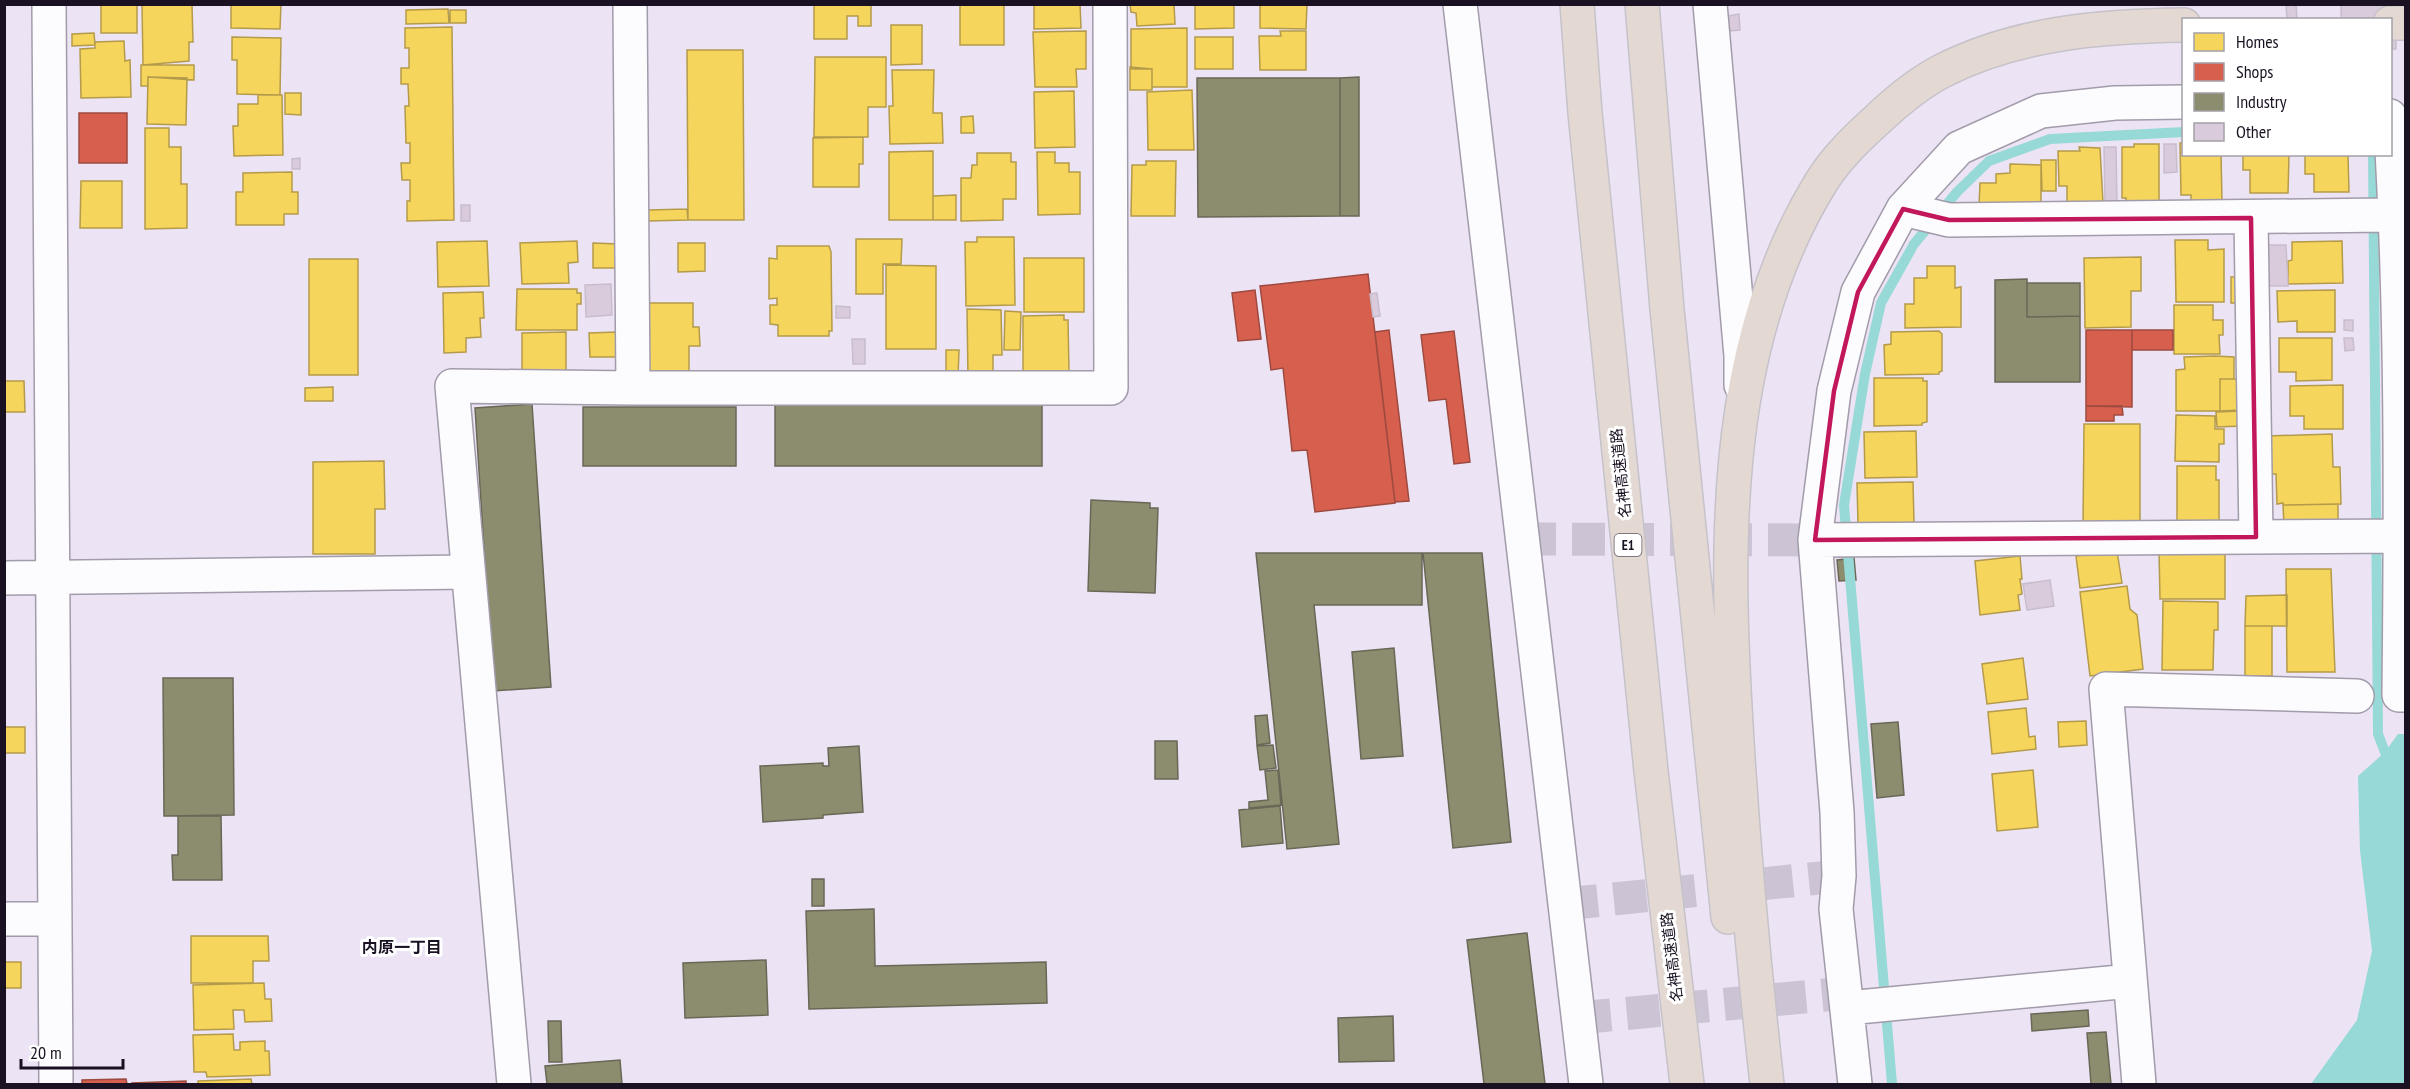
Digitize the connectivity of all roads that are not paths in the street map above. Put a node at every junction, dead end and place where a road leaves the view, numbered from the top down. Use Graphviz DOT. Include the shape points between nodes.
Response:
graph roads {
  1 [pos="49,4"];
  2 [pos="630,4"];
  3 [pos="1110,4"];
  4 [pos="1460,4"];
  5 [pos="1570,4"];
  6 [pos="1577,4"];
  7 [pos="1642,4"];
  8 [pos="1710,4"];
  9 [pos="2182,25"];
  10 [pos="2182,102"];
  11 [pos="1585,113"];
  12 [pos="2389,156"];
  13 [pos="1925,214"];
  14 [pos="2386,217"];
  15 [pos="2252,218"];
  16 [pos="633,388"];
  17 [pos="1740,422"];
  18 [pos="2389,536"];
  19 [pos="2256,537"];
  20 [pos="1837,540"];
  21 [pos="468,572"];
  22 [pos="4,578"];
  23 [pos="53,578"];
  24 [pos="2406,695"];
  25 [pos="2356,696"];
  26 [pos="4,919"];
  27 [pos="55,919"];
  28 [pos="2130,981"];
  29 [pos="1873,1005"];
  30 [pos="56,1084"];
  31 [pos="514,1084"];
  32 [pos="1586,1084"];
  33 [pos="1687,1084"];
  34 [pos="1747,1084"];
  35 [pos="1767,1084"];
  36 [pos="1855,1084"];
  37 [pos="2139,1084"];
  1 -- 23 [label="street"];
  2 -- 16 [label="street"];
  3 -- 16 [label="street" via="1111,388"];
  4 -- 32 [label="street"];
  5 -- 11 [label="highway"];
  6 -- 11 [label="highway, 名神高速道路 / E1"];
  7 -- 34 [label="highway" via="1666,309"];
  8 -- 17 [label="street" via="1741,356"];
  9 -- 17 [label="highway" via="2040,37 1989,51 1941,72 1895,103 1853,142 1821,182 1796,228 1754,350"];
  10 -- 13 [label="street" via="2041,111 1959,148"];
  11 -- 33 [label="highway, 名神高速道路 / E1" via="1651,771"];
  12 -- 14 [label="street"];
  13 -- 15 [label="street"];
  13 -- 20 [label="street" via="1858,292 1834,391"];
  14 -- 15 [label="street"];
  14 -- 18 [label="street"];
  15 -- 19 [label="street"];
  16 -- 21 [label="street" via="452,386"];
  17 -- 35 [label="highway" via="1730,567 1733,673 1754,968"];
  18 -- 19 [label="street"];
  18 -- 24 [label="street" via="2398,695"];
  19 -- 20 [label="street"];
  20 -- 29 [label="street" via="1836,909"];
  21 -- 23 [label="street"];
  21 -- 31 [label="street"];
  22 -- 23 [label="street"];
  23 -- 27 [label="street"];
  25 -- 28 [label="street" via="2106,689"];
  26 -- 27 [label="street"];
  27 -- 30 [label="street"];
  28 -- 29 [label="street"];
  28 -- 37 [label="street"];
  29 -- 36 [label="street"];
}
